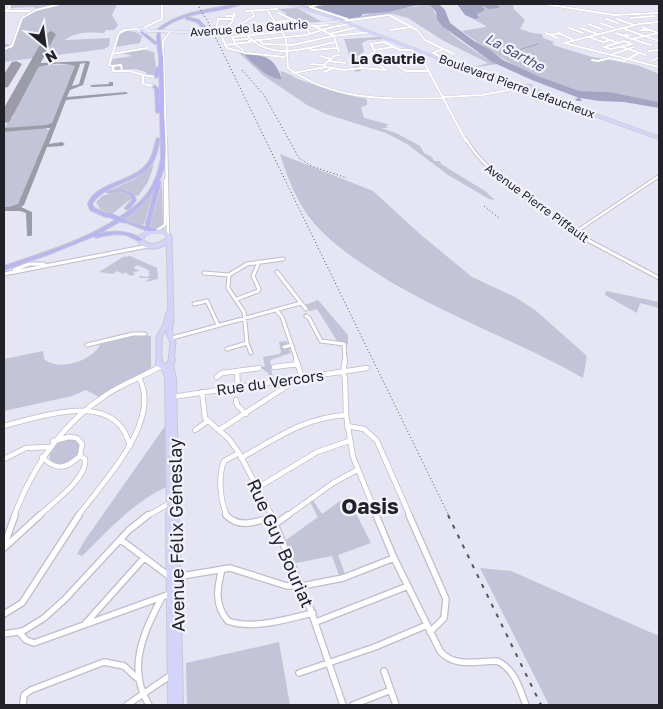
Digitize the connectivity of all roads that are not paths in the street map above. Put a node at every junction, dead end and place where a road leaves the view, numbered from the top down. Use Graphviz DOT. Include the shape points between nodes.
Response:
graph roads {
  1 [pos="10,4"];
  2 [pos="60,4"];
  3 [pos="162,4"];
  4 [pos="239,4"];
  5 [pos="246,4"];
  6 [pos="290,4"];
  7 [pos="319,4"];
  8 [pos="544,4"];
  9 [pos="651,4"];
  10 [pos="223,8"];
  11 [pos="214,9"];
  12 [pos="277,9"];
  13 [pos="267,10"];
  14 [pos="32,11"];
  15 [pos="246,11"];
  16 [pos="252,11"];
  17 [pos="5,12"];
  18 [pos="652,13"];
  19 [pos="659,13"];
  20 [pos="270,14"];
  21 [pos="226,16"];
  22 [pos="654,16"];
  23 [pos="234,17"];
  24 [pos="631,18"];
  25 [pos="356,19"];
  26 [pos="606,19"];
  27 [pos="617,19"];
  28 [pos="622,19"];
  29 [pos="218,20"];
  30 [pos="294,20"];
  31 [pos="343,21"];
  32 [pos="610,21"];
  33 [pos="659,21"];
  34 [pos="243,22"];
  35 [pos="275,22"];
  36 [pos="604,22"];
  37 [pos="324,23"];
  38 [pos="310,24"];
  39 [pos="351,24"];
  40 [pos="588,24"];
  41 [pos="600,24"];
  42 [pos="618,24"];
  43 [pos="304,25"];
  44 [pos="328,25"];
  45 [pos="592,25"];
  46 [pos="634,25"];
  47 [pos="217,26"];
  48 [pos="314,26"];
  49 [pos="279,27"];
  50 [pos="332,27"];
  51 [pos="358,27"];
  52 [pos="410,27"];
  53 [pos="586,27"];
  54 [pos="642,27"];
  55 [pos="569,28"];
  56 [pos="581,28"];
  57 [pos="622,28"];
  58 [pos="148,29"];
  59 [pos="602,29"];
  60 [pos="616,29"];
  61 [pos="648,29"];
  62 [pos="140,30"];
  63 [pos="160,30"];
  64 [pos="391,30"];
  65 [pos="574,30"];
  66 [pos="324,31"];
  67 [pos="220,32"];
  68 [pos="230,32"];
  69 [pos="282,32"];
  70 [pos="371,32"];
  71 [pos="562,32"];
  72 [pos="170,33"];
  73 [pos="191,33"];
  74 [pos="546,33"];
  75 [pos="558,33"];
  76 [pos="584,33"];
  77 [pos="616,33"];
  78 [pos="329,34"];
  79 [pos="598,34"];
  80 [pos="247,35"];
  81 [pos="309,35"];
  82 [pos="550,35"];
  83 [pos="594,35"];
  84 [pos="620,35"];
  85 [pos="333,36"];
  86 [pos="588,36"];
  87 [pos="624,36"];
  88 [pos="646,36"];
  89 [pos="232,37"];
  90 [pos="286,37"];
  91 [pos="601,37"];
  92 [pos="558,38"];
  93 [pos="574,39"];
  94 [pos="654,39"];
  95 [pos="234,40"];
  96 [pos="259,40"];
  97 [pos="316,40"];
  98 [pos="611,40"];
  99 [pos="635,40"];
  100 [pos="249,41"];
  101 [pos="659,41"];
  102 [pos="336,42"];
  103 [pos="642,42"];
  104 [pos="156,43"];
  105 [pos="618,43"];
  106 [pos="235,44"];
  107 [pos="326,44"];
  108 [pos="225,45"];
  109 [pos="286,45"];
  110 [pos="406,45"];
  111 [pos="394,47"];
  112 [pos="622,47"];
  113 [pos="634,47"];
  114 [pos="147,48"];
  115 [pos="248,48"];
  116 [pos="309,48"];
  117 [pos="338,48"];
  118 [pos="4,49"];
  119 [pos="443,49"];
  120 [pos="241,50"];
  121 [pos="627,50"];
  122 [pos="659,50"];
  123 [pos="237,51"];
  124 [pos="286,51"];
  125 [pos="375,51"];
  126 [pos="412,51"];
  127 [pos="649,51"];
  128 [pos="249,53"];
  129 [pos="638,53"];
  130 [pos="112,54"];
  131 [pos="454,54"];
  132 [pos="613,54"];
  133 [pos="646,54"];
  134 [pos="320,56"];
  135 [pos="286,57"];
  136 [pos="629,58"];
  137 [pos="659,58"];
  138 [pos="445,59"];
  139 [pos="329,60"];
  140 [pos="373,60"];
  141 [pos="592,60"];
  142 [pos="652,62"];
  143 [pos="345,63"];
  144 [pos="311,64"];
  145 [pos="113,66"];
  146 [pos="325,66"];
  147 [pos="380,66"];
  148 [pos="659,67"];
  149 [pos="158,68"];
  150 [pos="334,68"];
  151 [pos="361,68"];
  152 [pos="123,71"];
  153 [pos="429,71"];
  154 [pos="324,72"];
  155 [pos="293,73"];
  156 [pos="143,75"];
  157 [pos="156,77"];
  158 [pos="154,86"];
  159 [pos="520,87"];
  160 [pos="442,97"];
  161 [pos="158,112"];
  162 [pos="659,137"];
  163 [pos="158,139"];
  164 [pos="163,153"];
  165 [pos="167,172"];
  166 [pos="659,176"];
  167 [pos="127,208"];
  168 [pos="109,216"];
  169 [pos="123,221"];
  170 [pos="155,230"];
  171 [pos="574,233"];
  172 [pos="144,234"];
  173 [pos="168,236"];
  174 [pos="140,241"];
  175 [pos="148,246"];
  176 [pos="155,246"];
  177 [pos="130,250"];
  178 [pos="37,256"];
  179 [pos="283,259"];
  180 [pos="259,262"];
  181 [pos="4,264"];
  182 [pos="51,264"];
  183 [pos="4,268"];
  184 [pos="277,272"];
  185 [pos="204,273"];
  186 [pos="4,274"];
  187 [pos="229,275"];
  188 [pos="659,278"];
  189 [pos="237,299"];
  190 [pos="301,303"];
  191 [pos="194,304"];
  192 [pos="306,309"];
  193 [pos="277,311"];
  194 [pos="306,316"];
  195 [pos="246,317"];
  196 [pos="218,326"];
  197 [pos="145,334"];
  198 [pos="161,334"];
  199 [pos="170,335"];
  200 [pos="322,342"];
  201 [pos="248,343"];
  202 [pos="87,345"];
  203 [pos="292,345"];
  204 [pos="284,347"];
  205 [pos="322,348"];
  206 [pos="227,349"];
  207 [pos="251,353"];
  208 [pos="298,364"];
  209 [pos="165,366"];
  210 [pos="274,367"];
  211 [pos="259,368"];
  212 [pos="367,368"];
  213 [pos="237,371"];
  214 [pos="343,373"];
  215 [pos="217,377"];
  216 [pos="139,378"];
  217 [pos="302,378"];
  218 [pos="290,379"];
  219 [pos="238,387"];
  220 [pos="202,392"];
  221 [pos="171,398"];
  222 [pos="236,400"];
  223 [pos="86,409"];
  224 [pos="246,414"];
  225 [pos="346,415"];
  226 [pos="208,421"];
  227 [pos="4,426"];
  228 [pos="347,426"];
  229 [pos="195,430"];
  230 [pos="219,430"];
  231 [pos="54,441"];
  232 [pos="349,441"];
  233 [pos="130,446"];
  234 [pos="48,447"];
  235 [pos="80,456"];
  236 [pos="240,456"];
  237 [pos="42,457"];
  238 [pos="4,459"];
  239 [pos="357,470"];
  240 [pos="257,488"];
  241 [pos="172,503"];
  242 [pos="272,517"];
  243 [pos="275,524"];
  244 [pos="121,540"];
  245 [pos="4,547"];
  246 [pos="144,558"];
  247 [pos="394,558"];
  248 [pos="222,569"];
  249 [pos="174,577"];
  250 [pos="303,586"];
  251 [pos="408,586"];
  252 [pos="174,593"];
  253 [pos="162,597"];
  254 [pos="313,613"];
  255 [pos="4,614"];
  256 [pos="316,622"];
  257 [pos="85,624"];
  258 [pos="427,625"];
  259 [pos="430,632"];
  260 [pos="20,633"];
  261 [pos="4,634"];
  262 [pos="440,651"];
  263 [pos="329,661"];
  264 [pos="384,671"];
  265 [pos="175,673"];
  266 [pos="299,673"];
  267 [pos="137,678"];
  268 [pos="391,690"];
  269 [pos="141,694"];
  270 [pos="23,705"];
  271 [pos="127,705"];
  272 [pos="149,705"];
  273 [pos="172,705"];
  274 [pos="179,705"];
  275 [pos="343,705"];
  276 [pos="353,705"];
  277 [pos="396,705"];
  278 [pos="526,705"];
  1 -- 17 [label="street"];
  2 -- 14 [label="street"];
  3 -- 58 [label="street" via="162,19"];
  4 -- 10 [label="highway"];
  4 -- 11 [label="highway"];
  5 -- 10 [label="highway"];
  6 -- 31 [label="main road, Boulevard Pierre Lefaucheux"];
  7 -- 25 [label="street" via="310,7 342,18"];
  8 -- 18 [label="street" via="614,15"];
  9 -- 19 [label="street"];
  10 -- 63 [label="highway" via="178,19"];
  11 -- 104 [label="highway" via="166,22 156,32"];
  12 -- 13 [label="street"];
  13 -- 16 [label="street"];
  13 -- 20 [label="street"];
  14 -- 17 [label="street"];
  14 -- 118 [label="street" via="20,20 12,46"];
  15 -- 16 [label="street"];
  16 -- 34 [label="street" via="255,16"];
  18 -- 19 [label="street"];
  18 -- 22 [label="street"];
  20 -- 30 [label="street" via="278,13"];
  20 -- 35 [label="street"];
  21 -- 23 [label="street"];
  22 -- 24 [label="street"];
  22 -- 33 [label="street"];
  23 -- 29 [label="street"];
  23 -- 34 [label="street"];
  23 -- 67 [label="street"];
  25 -- 31 [label="street"];
  25 -- 52 [label="street" via="388,14"];
  26 -- 32 [label="street"];
  27 -- 28 [label="street"];
  27 -- 32 [label="street"];
  27 -- 46 [label="street"];
  29 -- 47 [label="street"];
  30 -- 35 [label="street"];
  30 -- 43 [label="street"];
  31 -- 37 [label="street, Avenue de la Gautrie"];
  31 -- 39 [label="main road, Boulevard Pierre Lefaucheux"];
  31 -- 138 [label="main road, Boulevard Pierre Lefaucheux"];
  32 -- 42 [label="street"];
  33 -- 46 [label="street"];
  34 -- 68 [label="street"];
  35 -- 49 [label="street"];
  36 -- 41 [label="street"];
  37 -- 38 [label="street, Avenue de la Gautrie"];
  37 -- 44 [label="street"];
  38 -- 43 [label="street, Avenue de la Gautrie"];
  38 -- 48 [label="street"];
  39 -- 50 [label="street"];
  39 -- 51 [label="main road, Boulevard Pierre Lefaucheux"];
  40 -- 45 [label="street"];
  41 -- 45 [label="street"];
  41 -- 60 [label="street"];
  43 -- 49 [label="street, Avenue de la Gautrie"];
  43 -- 81 [label="street"];
  44 -- 48 [label="street"];
  44 -- 50 [label="street"];
  45 -- 59 [label="street"];
  46 -- 57 [label="street"];
  48 -- 66 [label="street"];
  49 -- 68 [label="street, Avenue de la Gautrie"];
  49 -- 69 [label="street"];
  50 -- 66 [label="street"];
  51 -- 70 [label="main road, Boulevard Pierre Lefaucheux"];
  51 -- 78 [label="street"];
  52 -- 64 [label="street"];
  52 -- 119 [label="street"];
  53 -- 56 [label="street"];
  54 -- 61 [label="street"];
  55 -- 65 [label="street"];
  56 -- 65 [label="street"];
  56 -- 79 [label="street"];
  57 -- 60 [label="street"];
  57 -- 88 [label="street"];
  58 -- 62 [label="street, Avenue de la Gautrie"];
  58 -- 63 [label="street, Avenue de la Gautrie, bridge"];
  60 -- 79 [label="street"];
  61 -- 88 [label="street" via="658,33"];
  62 -- 104 [label="highway"];
  62 -- 130 [label="street" via="119,33"];
  63 -- 72 [label="street, Avenue de la Gautrie"];
  63 -- 73 [label="highway" via="174,21 189,18 207,30"];
  63 -- 164 [label="highway"];
  65 -- 76 [label="street"];
  66 -- 78 [label="street"];
  66 -- 81 [label="street"];
  67 -- 68 [label="street, Avenue de la Gautrie"];
  67 -- 73 [label="street, Avenue de la Gautrie"];
  67 -- 108 [label="street"];
  68 -- 89 [label="street"];
  69 -- 80 [label="street"];
  69 -- 90 [label="street"];
  70 -- 85 [label="street"];
  70 -- 110 [label="main road, Boulevard Pierre Lefaucheux"];
  71 -- 75 [label="street"];
  72 -- 73 [label="street, Avenue de la Gautrie"];
  72 -- 165 [label="street" via="164,38"];
  74 -- 82 [label="street"];
  75 -- 82 [label="street"];
  75 -- 93 [label="street"];
  77 -- 84 [label="street"];
  78 -- 85 [label="street"];
  79 -- 83 [label="street"];
  80 -- 89 [label="street"];
  80 -- 100 [label="street"];
  81 -- 90 [label="street"];
  81 -- 97 [label="street"];
  82 -- 92 [label="street"];
  83 -- 86 [label="street"];
  83 -- 91 [label="street"];
  84 -- 87 [label="street"];
  84 -- 87 [label="street" via="629,35"];
  85 -- 97 [label="street"];
  85 -- 102 [label="street"];
  86 -- 93 [label="street"];
  86 -- 98 [label="street" via="603,42"];
  87 -- 88 [label="street" via="632,39"];
  88 -- 94 [label="street"];
  89 -- 95 [label="street"];
  90 -- 96 [label="street"];
  90 -- 109 [label="street"];
  91 -- 98 [label="street"];
  93 -- 132 [label="street" via="564,42"];
  94 -- 101 [label="street"];
  94 -- 103 [label="street"];
  95 -- 100 [label="street"];
  95 -- 106 [label="street"];
  96 -- 100 [label="street"];
  96 -- 109 [label="street" via="270,46"];
  97 -- 107 [label="street"];
  97 -- 109 [label="street"];
  98 -- 105 [label="street"];
  99 -- 103 [label="street"];
  100 -- 106 [label="street"];
  100 -- 124 [label="street" via="254,46"];
  102 -- 107 [label="street"];
  102 -- 117 [label="street"];
  104 -- 149 [label="highway"];
  105 -- 105 [label="street" via="611,45 604,47 611,49 632,44"];
  106 -- 108 [label="street"];
  106 -- 120 [label="street"];
  107 -- 116 [label="street"];
  108 -- 123 [label="street"];
  109 -- 124 [label="street"];
  110 -- 126 [label="street, Avenue Pierre Piffault"];
  110 -- 159 [label="main road, Boulevard Pierre Lefaucheux"];
  111 -- 111 [label="street" via="374,50 371,44 384,42"];
  111 -- 126 [label="street"];
  112 -- 121 [label="street"];
  113 -- 121 [label="street"];
  114 -- 130 [label="street"];
  115 -- 120 [label="street"];
  116 -- 117 [label="street"];
  116 -- 124 [label="street"];
  117 -- 139 [label="street" via="339,53"];
  119 -- 131 [label="street"];
  119 -- 138 [label="street" via="433,53"];
  120 -- 123 [label="street"];
  120 -- 128 [label="street"];
  121 -- 129 [label="street"];
  121 -- 132 [label="street"];
  122 -- 127 [label="street"];
  123 -- 128 [label="street"];
  124 -- 135 [label="street"];
  125 -- 140 [label="street" via="368,56"];
  126 -- 153 [label="street, Avenue Pierre Piffault"];
  128 -- 135 [label="street"];
  129 -- 133 [label="street"];
  129 -- 136 [label="street"];
  130 -- 145 [label="street" via="109,65"];
  132 -- 136 [label="street"];
  134 -- 139 [label="street"];
  135 -- 155 [label="street" via="288,68"];
  136 -- 141 [label="street" via="622,61 610,58"];
  136 -- 148 [label="street"];
  137 -- 142 [label="street"];
  138 -- 159 [label="main road, Boulevard Pierre Lefaucheux"];
  139 -- 143 [label="street"];
  139 -- 146 [label="street"];
  140 -- 151 [label="street" via="362,63"];
  140 -- 153 [label="street" via="388,60 410,72"];
  144 -- 146 [label="street"];
  145 -- 152 [label="street" via="112,70"];
  145 -- 152 [label="street" via="121,65"];
  146 -- 150 [label="street"];
  146 -- 155 [label="street"];
  147 -- 151 [label="street" via="386,70"];
  149 -- 157 [label="highway"];
  149 -- 161 [label="highway"];
  150 -- 151 [label="street"];
  150 -- 154 [label="street"];
  152 -- 156 [label="street"];
  153 -- 160 [label="street, Avenue Pierre Piffault"];
  155 -- 160 [label="street" via="357,97"];
  156 -- 157 [label="street"];
  156 -- 158 [label="street" via="144,85"];
  158 -- 161 [label="highway"];
  159 -- 160 [label="street" via="490,94"];
  159 -- 162 [label="main road, Boulevard Pierre Lefaucheux"];
  159 -- 162 [label="main road, Boulevard Pierre Lefaucheux"];
  160 -- 171 [label="street, Avenue Pierre Piffault" via="465,142 479,161"];
  161 -- 163 [label="highway"];
  163 -- 167 [label="highway" via="158,164 150,185"];
  163 -- 168 [label="highway" via="152,159 143,171 91,200 92,209"];
  164 -- 170 [label="highway" via="162,172 148,224 148,228"];
  164 -- 178 [label="highway" via="157,181 140,203 110,225"];
  165 -- 170 [label="street" via="165,225"];
  165 -- 173 [label="street"];
  166 -- 171 [label="street"];
  167 -- 168 [label="highway" via="134,200 132,194 120,190 104,193 96,198 94,204"];
  167 -- 181 [label="highway" via="75,239"];
  168 -- 169 [label="highway, bridge"];
  169 -- 170 [label="highway"];
  169 -- 172 [label="highway"];
  170 -- 172 [label="main road"];
  170 -- 173 [label="main road"];
  171 -- 188 [label="street, Avenue Pierre Piffault"];
  172 -- 174 [label="main road"];
  173 -- 176 [label="main road" via="163,244"];
  173 -- 199 [label="main road"];
  174 -- 175 [label="main road"];
  174 -- 177 [label="street"];
  174 -- 178 [label="highway" via="124,233 104,234"];
  175 -- 176 [label="main road"];
  175 -- 177 [label="street"];
  176 -- 198 [label="main road" via="165,251 168,260 168,315"];
  177 -- 182 [label="street"];
  178 -- 183 [label="highway"];
  179 -- 180 [label="street" via="268,264"];
  180 -- 187 [label="street" via="245,264"];
  180 -- 189 [label="street" via="253,276 258,291"];
  182 -- 186 [label="street"];
  184 -- 190 [label="street"];
  185 -- 187 [label="street"];
  187 -- 189 [label="street" via="228,288"];
  189 -- 195 [label="street"];
  190 -- 192 [label="street"];
  190 -- 193 [label="street"];
  191 -- 196 [label="street" via="207,301"];
  193 -- 195 [label="street"];
  193 -- 203 [label="street"];
  194 -- 200 [label="street"];
  195 -- 196 [label="street"];
  195 -- 201 [label="street"];
  196 -- 199 [label="street"];
  197 -- 202 [label="street"];
  198 -- 199 [label="main road"];
  198 -- 209 [label="main road" via="159,364"];
  199 -- 209 [label="main road" via="172,362"];
  200 -- 205 [label="street"];
  200 -- 214 [label="street" via="344,344"];
  201 -- 206 [label="street"];
  201 -- 207 [label="street"];
  203 -- 204 [label="street"];
  203 -- 208 [label="street"];
  208 -- 210 [label="street"];
  208 -- 217 [label="street"];
  209 -- 216 [label="street"];
  209 -- 221 [label="main road, Avenue Félix Géneslay"];
  211 -- 213 [label="street"];
  212 -- 214 [label="street, Rue du Vercors"];
  213 -- 215 [label="street"];
  213 -- 219 [label="street"];
  214 -- 217 [label="street, Rue du Vercors"];
  214 -- 225 [label="street"];
  216 -- 223 [label="street"];
  216 -- 233 [label="street" via="144,388 144,405 140,426"];
  217 -- 218 [label="street, Rue du Vercors"];
  218 -- 219 [label="street, Rue du Vercors"];
  218 -- 224 [label="street" via="290,384"];
  219 -- 220 [label="street, Rue du Vercors"];
  220 -- 221 [label="street, Rue du Vercors"];
  220 -- 226 [label="street" via="204,418"];
  221 -- 241 [label="main road, Avenue Félix Géneslay"];
  222 -- 224 [label="street"];
  223 -- 227 [label="street"];
  223 -- 231 [label="street"];
  223 -- 233 [label="street" via="117,423"];
  224 -- 230 [label="street"];
  225 -- 228 [label="street"];
  225 -- 236 [label="street" via="327,416 299,424"];
  226 -- 229 [label="street"];
  226 -- 230 [label="street, Rue Guy Bouriat"];
  228 -- 232 [label="street"];
  228 -- 259 [label="street" via="363,428 377,441 446,599 447,610 442,622"];
  230 -- 236 [label="street, Rue Guy Bouriat"];
  231 -- 234 [label="street"];
  231 -- 235 [label="street" via="77,438 82,444"];
  232 -- 239 [label="street"];
  232 -- 240 [label="street" via="317,452"];
  233 -- 255 [label="street" via="76,518 22,603"];
  234 -- 237 [label="street"];
  234 -- 238 [label="street" via="26,448"];
  235 -- 237 [label="street" via="70,464 58,467"];
  235 -- 245 [label="street" via="85,459 86,466 80,477"];
  236 -- 240 [label="street, Rue Guy Bouriat"];
  236 -- 242 [label="street" via="224,461 222,466 220,499 225,513 232,522 240,525"];
  237 -- 245 [label="street" via="22,494"];
  239 -- 243 [label="street"];
  239 -- 247 [label="street"];
  240 -- 242 [label="street, Rue Guy Bouriat"];
  241 -- 244 [label="street" via="143,517"];
  241 -- 249 [label="main road, Avenue Félix Géneslay"];
  242 -- 243 [label="street, Rue Guy Bouriat"];
  243 -- 250 [label="street, Rue Guy Bouriat"];
  244 -- 246 [label="street"];
  244 -- 260 [label="street" via="63,601"];
  246 -- 249 [label="street"];
  246 -- 257 [label="street"];
  247 -- 250 [label="street" via="343,578"];
  247 -- 251 [label="street"];
  248 -- 249 [label="street"];
  248 -- 250 [label="street" via="240,570 287,586"];
  248 -- 254 [label="street" via="218,588 219,608 228,620 238,624 268,622"];
  249 -- 252 [label="main road, Avenue Félix Géneslay"];
  250 -- 254 [label="street, Rue Guy Bouriat"];
  251 -- 256 [label="street"];
  251 -- 258 [label="street"];
  252 -- 253 [label="street"];
  252 -- 265 [label="main road, Avenue Félix Géneslay"];
  253 -- 257 [label="street"];
  253 -- 267 [label="street" via="142,639"];
  254 -- 256 [label="street, Rue Guy Bouriat"];
  256 -- 263 [label="street, Rue Guy Bouriat"];
  257 -- 260 [label="street" via="34,643"];
  258 -- 259 [label="street"];
  258 -- 263 [label="street"];
  259 -- 262 [label="street"];
  260 -- 261 [label="street"];
  262 -- 278 [label="street" via="453,661 503,663 511,671"];
  263 -- 266 [label="street"];
  263 -- 275 [label="street, Rue Guy Bouriat"];
  264 -- 268 [label="street"];
  265 -- 269 [label="street"];
  265 -- 273 [label="main road, Avenue Félix Géneslay"];
  265 -- 274 [label="main road, Avenue Félix Géneslay"];
  267 -- 269 [label="street"];
  267 -- 270 [label="street" via="124,666 104,662 31,690 24,695"];
  268 -- 276 [label="street"];
  268 -- 277 [label="street"];
  269 -- 271 [label="street"];
  269 -- 272 [label="street"];
}
